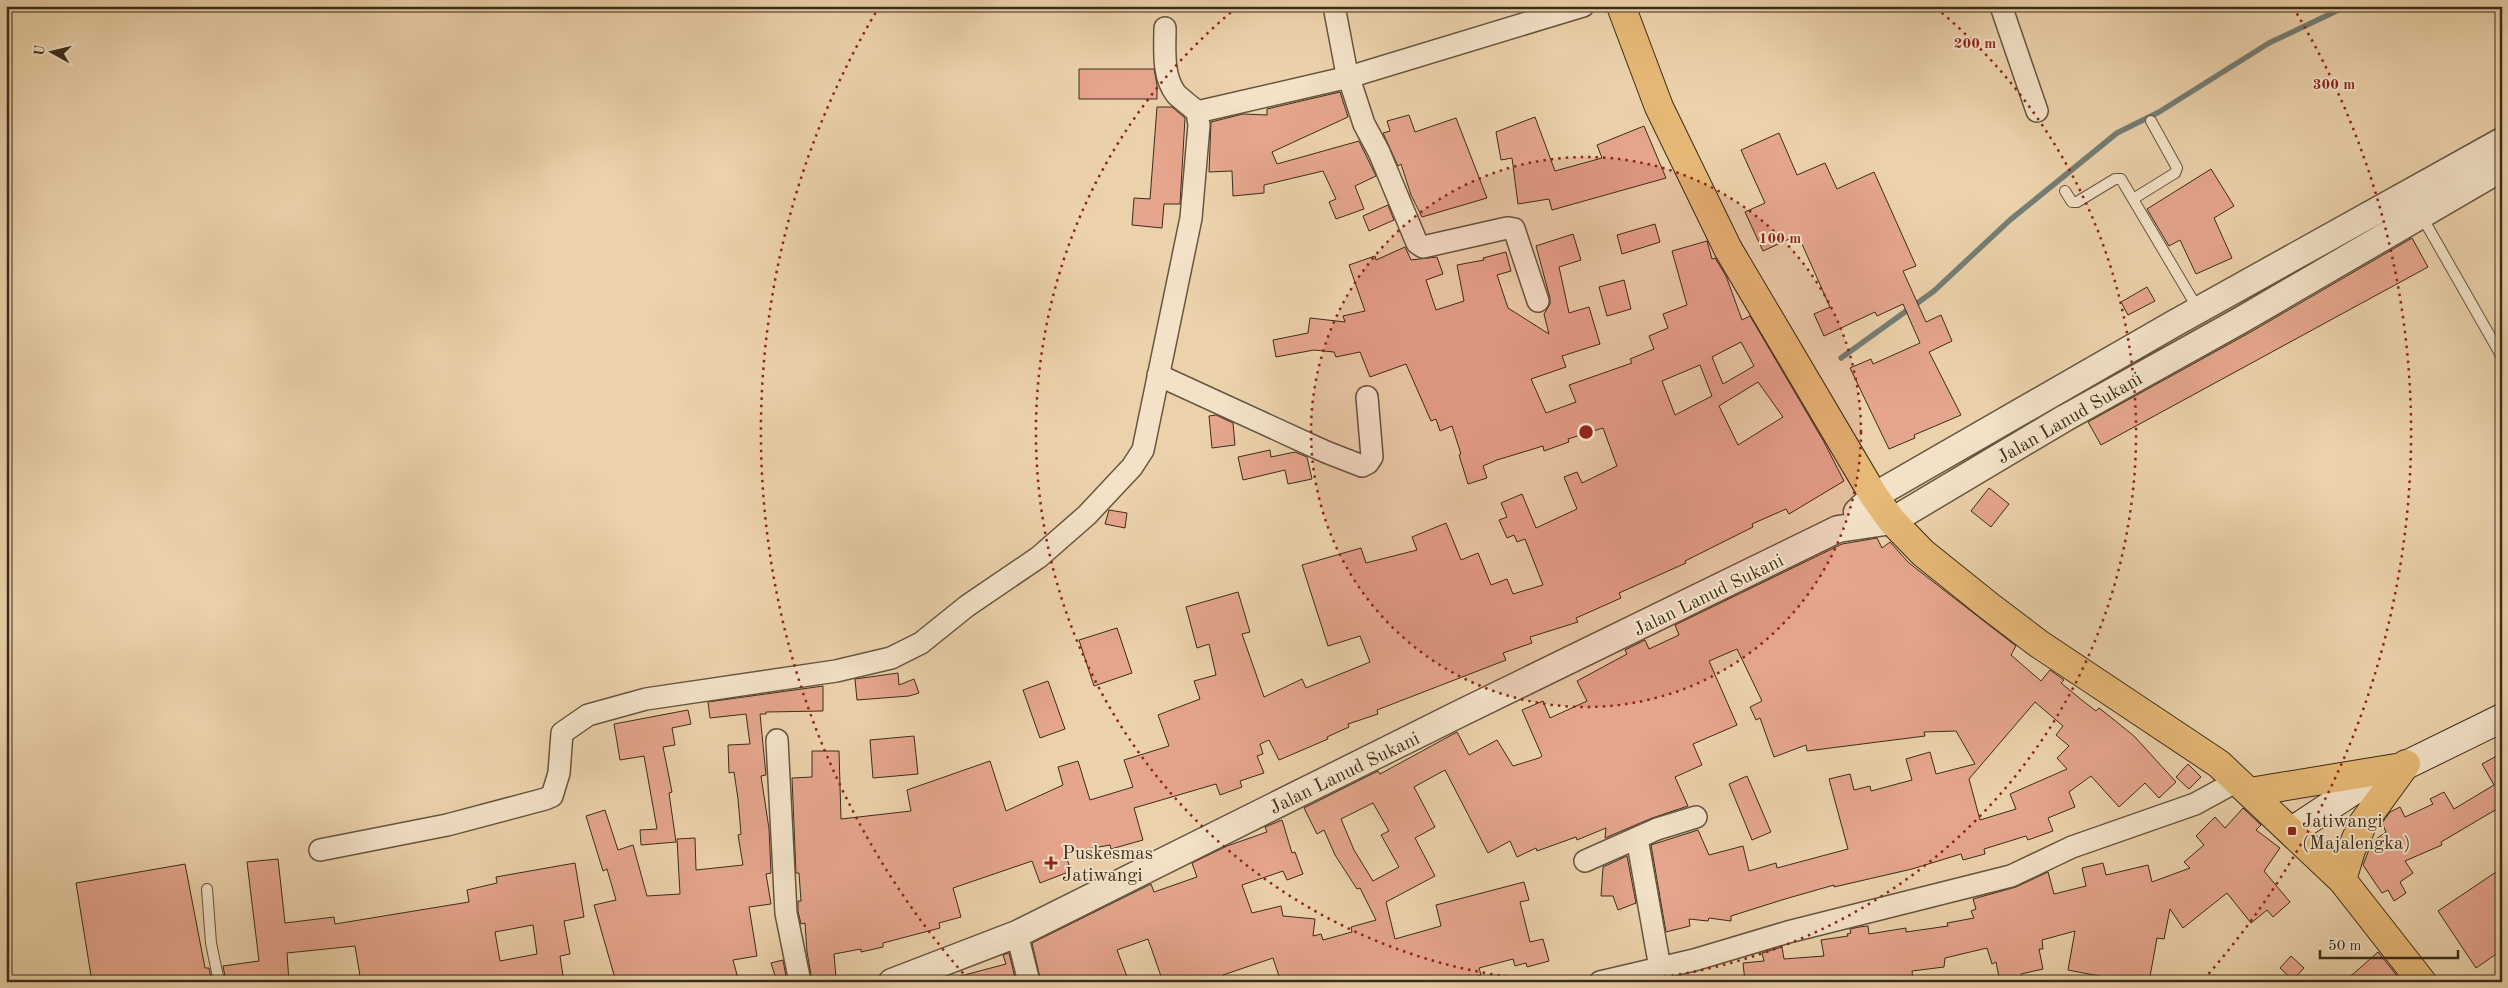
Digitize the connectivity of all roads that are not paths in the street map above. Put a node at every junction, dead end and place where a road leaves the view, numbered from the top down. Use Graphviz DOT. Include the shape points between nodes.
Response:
graph roads {
  1 [pos="1334,6"];
  2 [pos="1583,6"];
  3 [pos="1620,6"];
  4 [pos="2001,6"];
  5 [pos="1165,28"];
  6 [pos="1349,78"];
  7 [pos="2037,111"];
  8 [pos="1197,112"];
  9 [pos="2151,121"];
  10 [pos="2502,141"];
  11 [pos="2502,168"];
  12 [pos="2065,191"];
  13 [pos="2133,199"];
  14 [pos="2415,204"];
  15 [pos="1538,301"];
  16 [pos="2199,310"];
  17 [pos="2175,323"];
  18 [pos="2191,348"];
  19 [pos="2502,357"];
  20 [pos="1158,375"];
  21 [pos="1367,397"];
  22 [pos="1874,496"];
  23 [pos="1892,520"];
  24 [pos="1838,529"];
  25 [pos="2502,718"];
  26 [pos="777,740"];
  27 [pos="2401,766"];
  28 [pos="2243,787"];
  29 [pos="1696,818"];
  30 [pos="2292,831"];
  31 [pos="1638,838"];
  32 [pos="320,850"];
  33 [pos="1584,860"];
  34 [pos="2342,880"];
  35 [pos="207,889"];
  36 [pos="1017,934"];
  37 [pos="1660,968"];
  38 [pos="219,982"];
  39 [pos="800,982"];
  40 [pos="892,982"];
  41 [pos="1029,982"];
  42 [pos="1600,982"];
  43 [pos="2422,982"];
  1 -- 6 [label="street"];
  2 -- 6 [label="street"];
  3 -- 22 [label="highway" via="1659,107 1728,249"];
  4 -- 7 [label="street"];
  5 -- 8 [label="street" via="1170,84 1178,96"];
  6 -- 8 [label="street"];
  6 -- 15 [label="street" via="1364,124 1417,243 1423,247 1514,229"];
  8 -- 20 [label="street" via="1199,125 1191,218"];
  9 -- 13 [label="lane" via="2177,168 2175,173"];
  10 -- 14 [label="street"];
  11 -- 14 [label="street, Jalan Lanud Sukani"];
  12 -- 13 [label="lane" via="2072,202 2077,202 2115,179 2121,179"];
  13 -- 16 [label="lane"];
  14 -- 16 [label="street"];
  14 -- 18 [label="street, Jalan Lanud Sukani"];
  14 -- 19 [label="lane"];
  16 -- 17 [label="street"];
  17 -- 18 [label="street"];
  17 -- 22 [label="street"];
  18 -- 23 [label="street, Jalan Lanud Sukani"];
  20 -- 21 [label="street" via="1362,466 1372,457"];
  20 -- 32 [label="street" via="1143,450 1132,468 1070,531 1039,557 967,606 921,643 891,658 836,671 646,699 588,715 562,734 559,773 552,796 447,825"];
  22 -- 23 [label="highway"];
  22 -- 24 [label="street"];
  23 -- 24 [label="street, Jalan Lanud Sukani"];
  23 -- 28 [label="highway" via="1936,563 1989,606 2039,644 2196,748"];
  24 -- 36 [label="street, Jalan Lanud Sukani"];
  25 -- 27 [label="main road"];
  26 -- 39 [label="street" via="786,912"];
  27 -- 28 [label="highway"];
  27 -- 30 [label="main road" via="2351,792"];
  27 -- 34 [label="highway" via="2363,823"];
  28 -- 30 [label="highway"];
  28 -- 37 [label="street" via="2072,847 2010,876"];
  29 -- 31 [label="street"];
  30 -- 34 [label="highway"];
  31 -- 33 [label="street"];
  31 -- 37 [label="street"];
  34 -- 43 [label="highway"];
  35 -- 38 [label="lane" via="211,943"];
  36 -- 40 [label="street, Jalan Lanud Sukani"];
  36 -- 41 [label="street"];
  37 -- 42 [label="street"];
}
